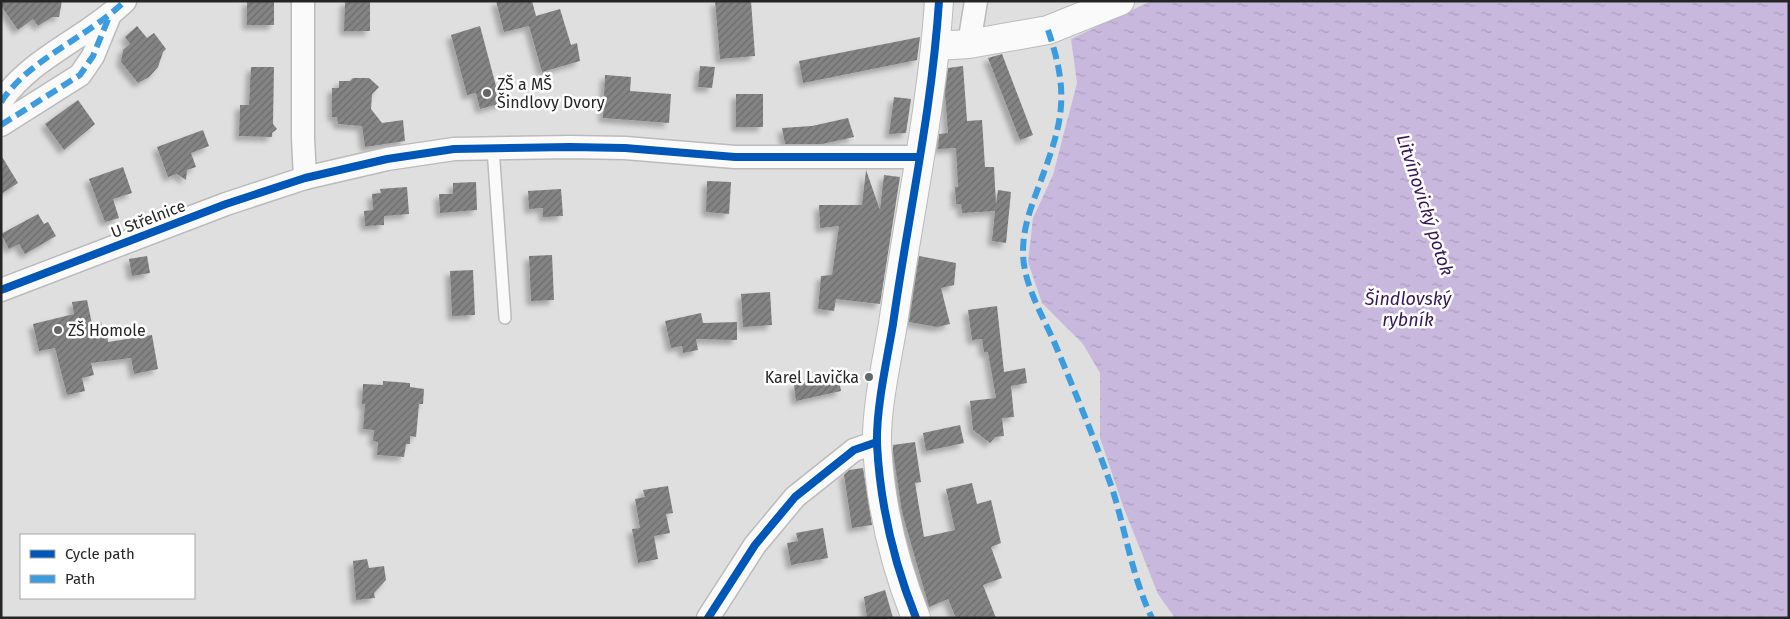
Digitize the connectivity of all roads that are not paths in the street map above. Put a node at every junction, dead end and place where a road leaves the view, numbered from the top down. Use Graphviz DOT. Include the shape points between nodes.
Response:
graph roads {
  1 [pos="303,1"];
  2 [pos="938,1"];
  3 [pos="976,1"];
  4 [pos="1120,1"];
  5 [pos="117,9"];
  6 [pos="970,44"];
  7 [pos="936,46"];
  8 [pos="1,102"];
  9 [pos="1,125"];
  10 [pos="493,148"];
  11 [pos="919,157"];
  12 [pos="306,178"];
  13 [pos="1,290"];
  14 [pos="505,318"];
  15 [pos="877,442"];
  16 [pos="708,618"];
  17 [pos="916,618"];
  1 -- 12 [label="street"];
  2 -- 7 [label="street"];
  3 -- 6 [label="street"];
  4 -- 6 [label="street" via="1048,30"];
  5 -- 8 [label="street" via="13,84"];
  5 -- 9 [label="street" via="80,75"];
  6 -- 7 [label="street"];
  7 -- 11 [label="street"];
  10 -- 11 [label="street, U Střelnice" via="625,148 735,157"];
  10 -- 12 [label="street, U Střelnice" via="454,149"];
  10 -- 14 [label="lane"];
  11 -- 15 [label="street"];
  12 -- 13 [label="street, U Střelnice" via="226,204"];
  15 -- 16 [label="street" via="854,450 795,497 755,545"];
  15 -- 17 [label="street" via="889,527 903,586"];
}
